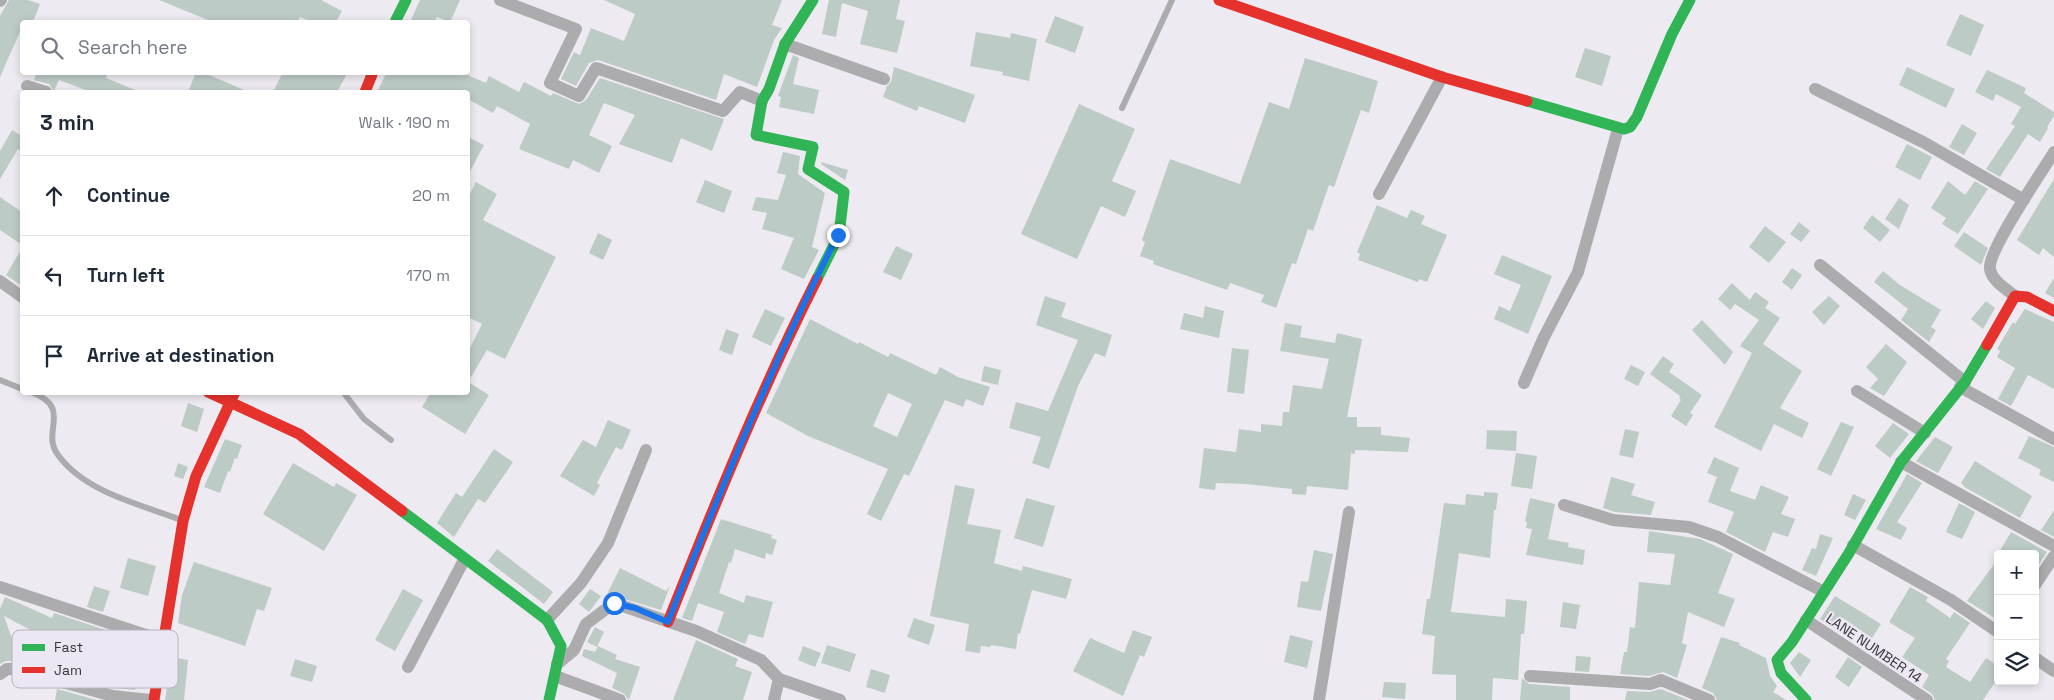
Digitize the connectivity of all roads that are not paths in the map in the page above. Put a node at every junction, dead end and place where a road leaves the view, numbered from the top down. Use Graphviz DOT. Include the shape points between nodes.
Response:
graph roads {
  1 [pos="406,0"];
  2 [pos="500,0"];
  3 [pos="813,0"];
  4 [pos="1172,0"];
  5 [pos="1219,0"];
  6 [pos="1690,0"];
  7 [pos="396,20"];
  8 [pos="786,44"];
  9 [pos="372,75"];
  10 [pos="1442,77"];
  11 [pos="884,78"];
  12 [pos="27,86"];
  13 [pos="1815,88"];
  14 [pos="40,90"];
  15 [pos="365,90"];
  16 [pos="762,101"];
  17 [pos="1122,108"];
  18 [pos="1618,129"];
  19 [pos="2054,152"];
  20 [pos="1379,194"];
  21 [pos="2024,200"];
  22 [pos="1820,265"];
  23 [pos="0,281"];
  24 [pos="20,296"];
  25 [pos="2015,296"];
  26 [pos="2054,311"];
  27 [pos="0,380"];
  28 [pos="1524,383"];
  29 [pos="1962,384"];
  30 [pos="20,388"];
  31 [pos="1857,391"];
  32 [pos="39,395"];
  33 [pos="345,395"];
  34 [pos="233,397"];
  35 [pos="1925,433"];
  36 [pos="2054,439"];
  37 [pos="391,440"];
  38 [pos="646,450"];
  39 [pos="1901,462"];
  40 [pos="1564,505"];
  41 [pos="1349,512"];
  42 [pos="183,521"];
  43 [pos="1853,545"];
  44 [pos="2054,546"];
  45 [pos="2054,556"];
  46 [pos="464,560"];
  47 [pos="2049,573"];
  48 [pos="2039,582"];
  49 [pos="0,587"];
  50 [pos="1824,592"];
  51 [pos="547,620"];
  52 [pos="1806,620"];
  53 [pos="668,622"];
  54 [pos="1994,629"];
  55 [pos="131,630"];
  56 [pos="166,630"];
  57 [pos="2039,661"];
  58 [pos="408,667"];
  59 [pos="12,669"];
  60 [pos="556,670"];
  61 [pos="2054,671"];
  62 [pos="0,674"];
  63 [pos="1530,676"];
  64 [pos="779,679"];
  65 [pos="84,688"];
  66 [pos="150,700"];
  67 [pos="549,700"];
  68 [pos="620,700"];
  69 [pos="774,700"];
  70 [pos="840,700"];
  71 [pos="1320,700"];
  72 [pos="1709,700"];
  73 [pos="1806,700"];
  74 [pos="1927,700"];
  1 -- 7 [label="street"];
  2 -- 16 [label="street" via="576,29 550,83 579,96 596,68 723,111 740,92"];
  3 -- 8 [label="street"];
  4 -- 17 [label="lane"];
  5 -- 10 [label="street"];
  6 -- 18 [label="street" via="1637,117 1630,127"];
  8 -- 11 [label="street"];
  8 -- 16 [label="street"];
  9 -- 15 [label="street"];
  10 -- 18 [label="street"];
  10 -- 20 [label="street"];
  12 -- 14 [label="street"];
  13 -- 21 [label="street" via="1923,142"];
  16 -- 53 [label="street" via="756,135 813,147 808,169 844,192 838,235 779,356 722,486"];
  18 -- 28 [label="street" via="1578,272"];
  19 -- 21 [label="street"];
  21 -- 25 [label="street" via="1989,262 1996,281"];
  22 -- 29 [label="street"];
  23 -- 24 [label="street"];
  25 -- 26 [label="street" via="2027,297"];
  25 -- 29 [label="street"];
  27 -- 30 [label="lane"];
  29 -- 35 [label="street"];
  29 -- 36 [label="street"];
  31 -- 35 [label="street"];
  32 -- 42 [label="lane" via="53,406 56,453 83,479 97,488"];
  33 -- 37 [label="lane" via="364,419"];
  34 -- 42 [label="street" via="196,476"];
  34 -- 46 [label="street" via="299,434"];
  35 -- 39 [label="street"];
  38 -- 51 [label="street" via="608,543 580,583"];
  39 -- 43 [label="street"];
  39 -- 44 [label="street"];
  40 -- 50 [label="street" via="1613,520 1689,527 1718,537"];
  41 -- 71 [label="street"];
  42 -- 56 [label="street"];
  43 -- 50 [label="street"];
  43 -- 54 [label="street" via="1951,600"];
  45 -- 47 [label="street"];
  46 -- 51 [label="street"];
  46 -- 58 [label="street"];
  47 -- 48 [label="street"];
  49 -- 55 [label="street"];
  50 -- 52 [label="street"];
  51 -- 60 [label="street" via="561,646"];
  52 -- 73 [label="street" via="1777,660 1781,673"];
  52 -- 74 [label="street, LANE NUMBER 14"];
  53 -- 60 [label="street" via="614,603 586,624 574,650"];
  53 -- 64 [label="street" via="761,660"];
  57 -- 61 [label="street"];
  59 -- 62 [label="street"];
  60 -- 67 [label="street"];
  60 -- 68 [label="street"];
  63 -- 72 [label="street" via="1650,684 1661,680"];
  64 -- 69 [label="street"];
  64 -- 70 [label="street"];
  65 -- 66 [label="street" via="113,696"];
}
